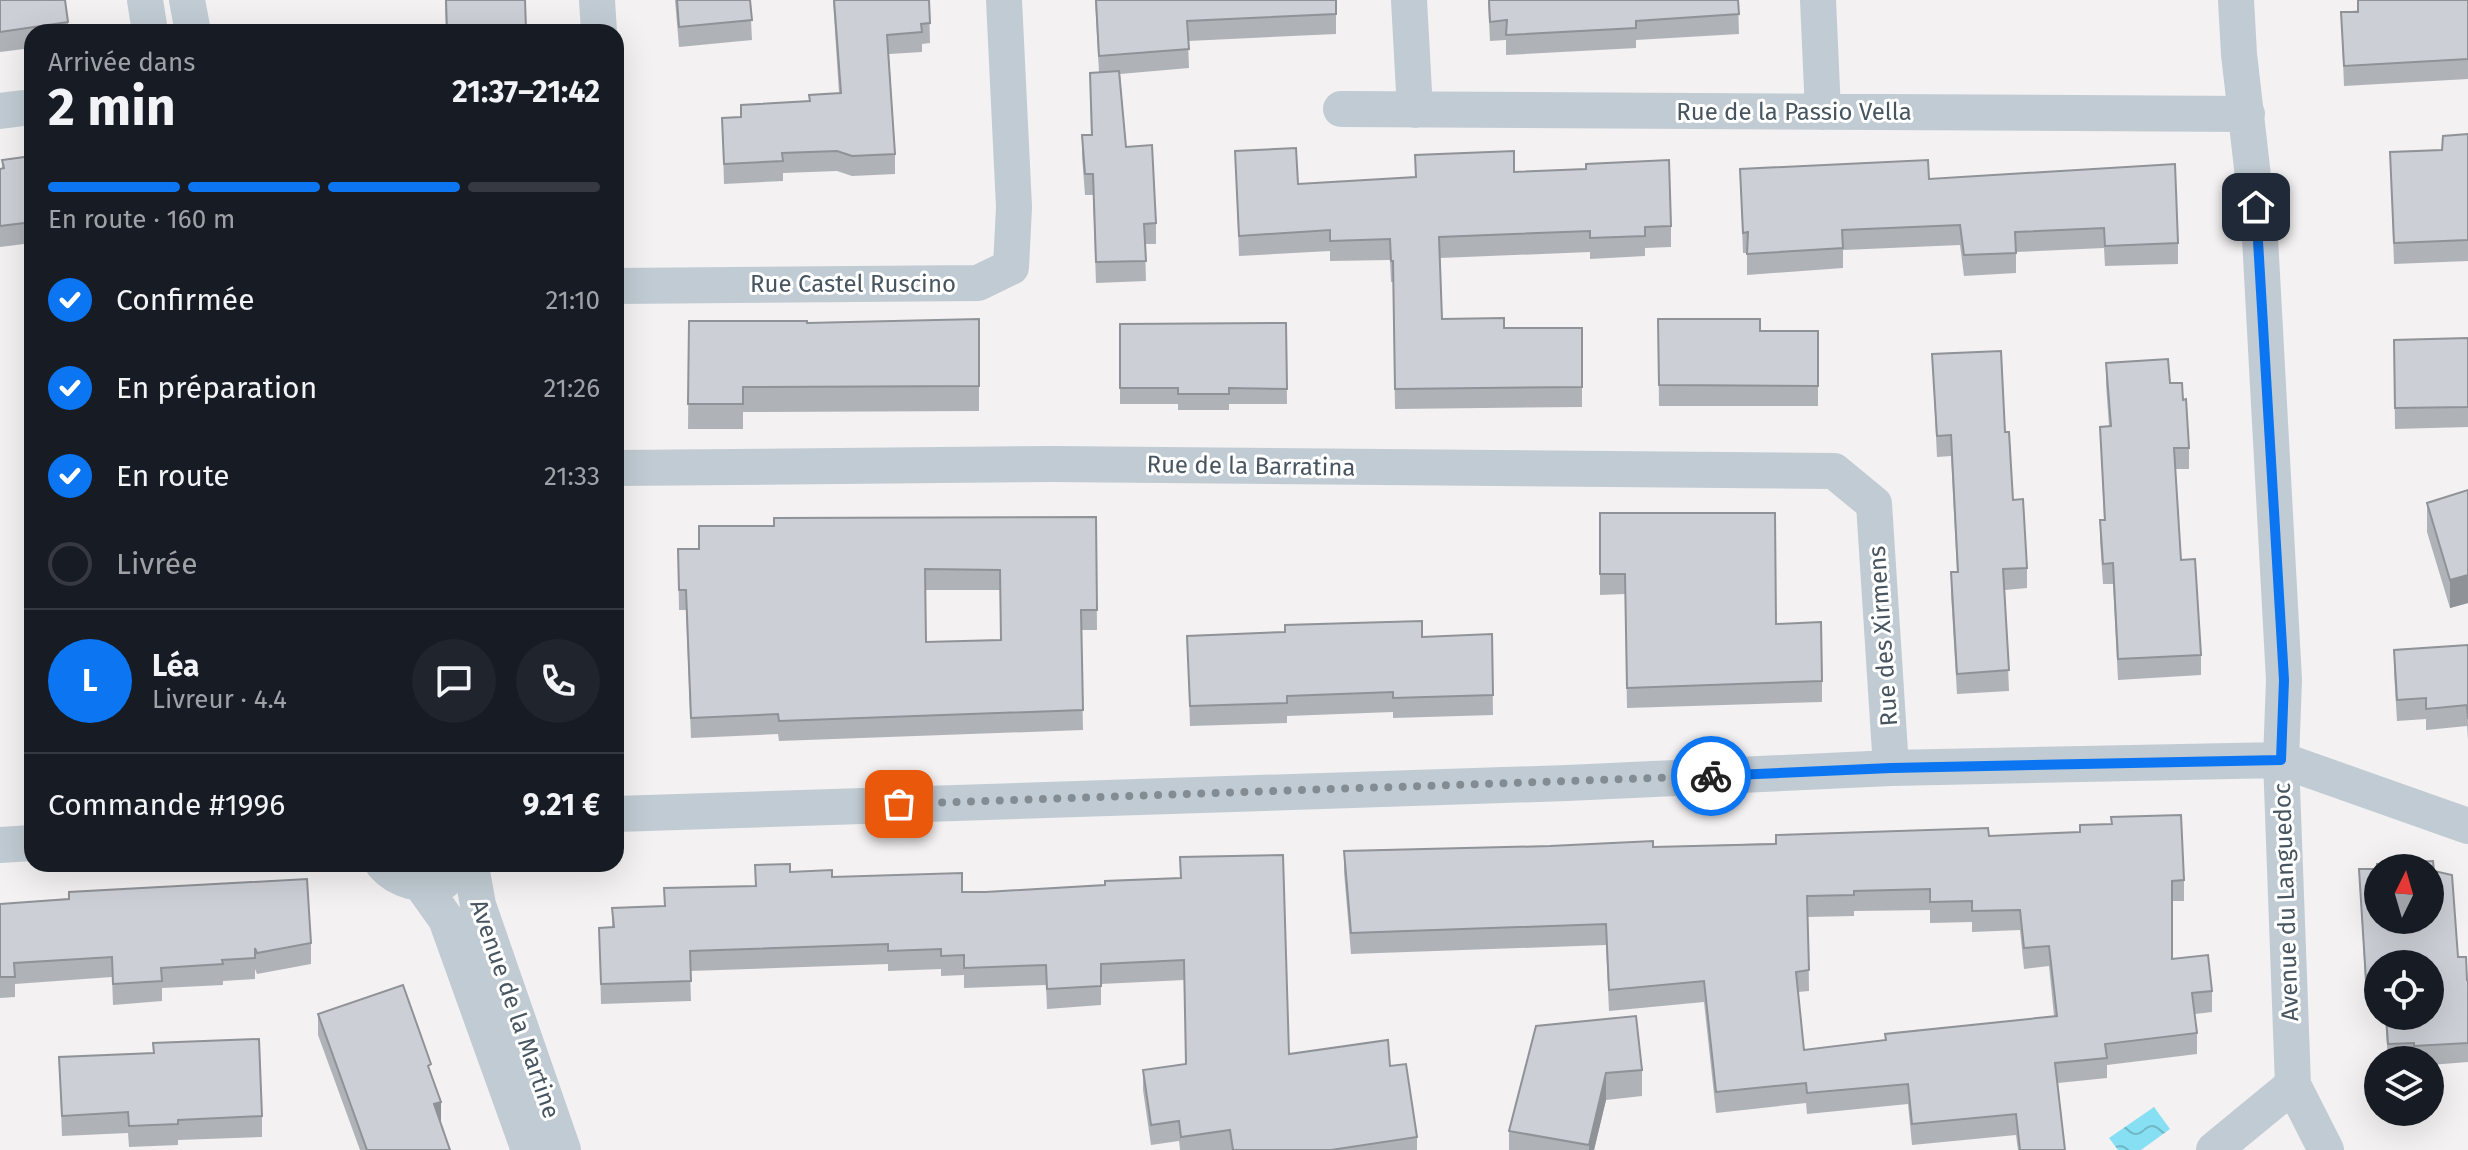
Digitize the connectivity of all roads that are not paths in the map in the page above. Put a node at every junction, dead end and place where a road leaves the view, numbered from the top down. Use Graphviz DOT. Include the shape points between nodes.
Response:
graph roads {
  1 [pos="145,0"];
  2 [pos="187,0"];
  3 [pos="597,0"];
  4 [pos="1004,0"];
  5 [pos="1409,0"];
  6 [pos="1818,0"];
  7 [pos="2236,0"];
  8 [pos="149,24"];
  9 [pos="192,24"];
  10 [pos="598,24"];
  11 [pos="24,108"];
  12 [pos="1341,109"];
  13 [pos="1415,110"];
  14 [pos="0,111"];
  15 [pos="1823,112"];
  16 [pos="2247,114"];
  17 [pos="624,286"];
  18 [pos="624,468"];
  19 [pos="1874,504"];
  20 [pos="2281,760"];
  21 [pos="1891,768"];
  22 [pos="624,814"];
  23 [pos="2468,826"];
  24 [pos="24,844"];
  25 [pos="0,845"];
  26 [pos="391,872"];
  27 [pos="463,872"];
  28 [pos="473,872"];
  29 [pos="421,884"];
  30 [pos="2293,1085"];
  31 [pos="529,1150"];
  32 [pos="563,1150"];
  33 [pos="2214,1150"];
  34 [pos="2326,1150"];
  1 -- 8 [label="street"];
  2 -- 9 [label="street"];
  3 -- 10 [label="street"];
  4 -- 17 [label="street, Rue Castel Ruscino" via="1014,207 1011,267 978,283"];
  5 -- 13 [label="street"];
  6 -- 15 [label="street"];
  7 -- 16 [label="street, Avenue du Languedoc"];
  11 -- 14 [label="street"];
  12 -- 13 [label="street, Rue de la Passio Vella"];
  13 -- 15 [label="street, Rue de la Passio Vella"];
  15 -- 16 [label="street, Rue de la Passio Vella"];
  16 -- 20 [label="street, Avenue du Languedoc" via="2260,238 2284,680"];
  18 -- 19 [label="street, Rue de la Barratina" via="1068,464 1834,471"];
  19 -- 21 [label="street, Rue des Xirmens"];
  20 -- 21 [label="street"];
  20 -- 23 [label="street"];
  20 -- 30 [label="street, Avenue du Languedoc"];
  21 -- 22 [label="street"];
  24 -- 25 [label="street"];
  26 -- 29 [label="street"];
  27 -- 29 [label="street" via="439,884"];
  28 -- 32 [label="street, Avenue de la Martine" via="478,905"];
  29 -- 31 [label="street, Avenue de la Martine" via="446,919"];
  30 -- 33 [label="street"];
  30 -- 34 [label="street"];
}
